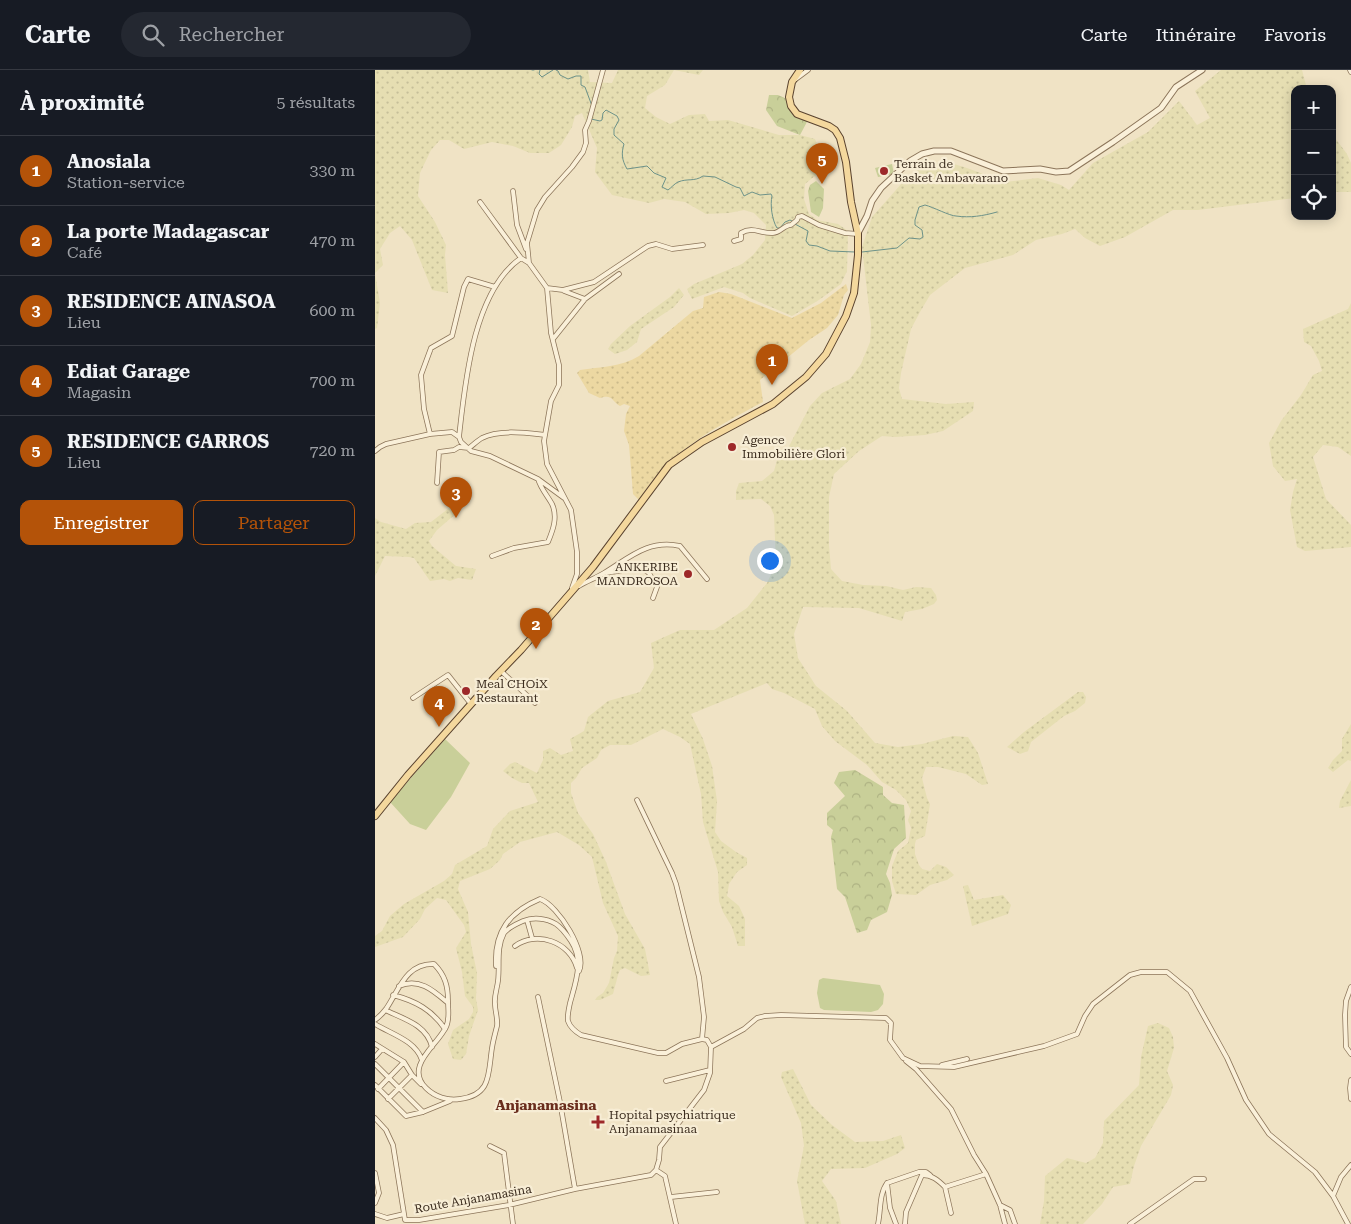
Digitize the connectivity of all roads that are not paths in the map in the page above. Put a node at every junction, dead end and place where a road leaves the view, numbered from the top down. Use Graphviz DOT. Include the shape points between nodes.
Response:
graph roads {
  1 [pos="603,70"];
  2 [pos="800,70"];
  3 [pos="808,70"];
  4 [pos="1202,70"];
  5 [pos="792,82"];
  6 [pos="513,192"];
  7 [pos="480,202"];
  8 [pos="857,234"];
  9 [pos="734,242"];
  10 [pos="703,245"];
  11 [pos="527,251"];
  12 [pos="521,258"];
  13 [pos="529,263"];
  14 [pos="619,274"];
  15 [pos="495,287"];
  16 [pos="547,288"];
  17 [pos="563,290"];
  18 [pos="585,299"];
  19 [pos="553,339"];
  20 [pos="431,434"];
  21 [pos="545,435"];
  22 [pos="459,436"];
  23 [pos="469,448"];
  24 [pos="375,452"];
  25 [pos="538,479"];
  26 [pos="437,483"];
  27 [pos="565,499"];
  28 [pos="492,556"];
  29 [pos="604,573"];
  30 [pos="707,578"];
  31 [pos="571,592"];
  32 [pos="653,598"];
  33 [pos="501,671"];
  34 [pos="413,698"];
  35 [pos="535,703"];
  36 [pos="471,704"];
  37 [pos="637,800"];
  38 [pos="375,816"];
  39 [pos="527,920"];
  40 [pos="532,938"];
  41 [pos="515,946"];
  42 [pos="498,970"];
  43 [pos="579,973"];
  44 [pos="398,986"];
  45 [pos="1351,987"];
  46 [pos="393,996"];
  47 [pos="538,997"];
  48 [pos="448,1002"];
  49 [pos="385,1010"];
  50 [pos="375,1022"];
  51 [pos="445,1029"];
  52 [pos="702,1039"];
  53 [pos="375,1044"];
  54 [pos="432,1047"];
  55 [pos="711,1047"];
  56 [pos="382,1049"];
  57 [pos="1351,1054"];
  58 [pos="375,1057"];
  59 [pos="903,1058"];
  60 [pos="967,1059"];
  61 [pos="422,1060"];
  62 [pos="405,1062"];
  63 [pos="375,1064"];
  64 [pos="938,1066"];
  65 [pos="710,1070"];
  66 [pos="413,1076"];
  67 [pos="390,1078"];
  68 [pos="1351,1080"];
  69 [pos="666,1081"];
  70 [pos="377,1087"];
  71 [pos="400,1088"];
  72 [pos="426,1089"];
  73 [pos="388,1099"];
  74 [pos="1351,1099"];
  75 [pos="451,1101"];
  76 [pos="423,1112"];
  77 [pos="375,1118"];
  78 [pos="490,1146"];
  79 [pos="1351,1166"];
  80 [pos="656,1170"];
  81 [pos="375,1173"];
  82 [pos="986,1174"];
  83 [pos="930,1175"];
  84 [pos="1204,1179"];
  85 [pos="887,1182"];
  86 [pos="945,1187"];
  87 [pos="575,1189"];
  88 [pos="717,1192"];
  89 [pos="1333,1196"];
  90 [pos="671,1197"];
  91 [pos="375,1203"];
  92 [pos="509,1205"];
  93 [pos="1000,1205"];
  94 [pos="951,1213"];
  95 [pos="375,1214"];
  96 [pos="404,1214"];
  97 [pos="431,1218"];
  98 [pos="432,1224"];
  99 [pos="513,1224"];
  100 [pos="676,1224"];
  101 [pos="878,1224"];
  102 [pos="896,1224"];
  103 [pos="905,1224"];
  104 [pos="1005,1224"];
  105 [pos="1015,1224"];
  106 [pos="1130,1224"];
  107 [pos="1348,1224"];
  1 -- 11 [label="street" via="585,130 583,152 537,210"];
  2 -- 5 [label="main road"];
  3 -- 5 [label="street"];
  4 -- 8 [label="street" via="1176,87 1161,108 1069,171 1003,172 951,151 922,154 909,161 881,188"];
  5 -- 8 [label="main road" via="789,97 793,110 835,130 843,145"];
  6 -- 11 [label="street" via="517,225"];
  7 -- 12 [label="street"];
  8 -- 9 [label="street" via="819,225 802,216 776,232 746,230 741,233 741,239"];
  8 -- 31 [label="main road" via="854,293 827,354 793,389 773,404 702,442 669,465"];
  10 -- 17 [label="street" via="672,249 656,244 648,246 594,282"];
  11 -- 13 [label="street"];
  12 -- 13 [label="street"];
  12 -- 15 [label="street" via="508,268"];
  13 -- 16 [label="street"];
  14 -- 18 [label="street"];
  15 -- 20 [label="street" via="468,279 463,287 452,336 431,348 421,375 423,409"];
  15 -- 22 [label="street" via="479,323 469,361"];
  16 -- 17 [label="street"];
  16 -- 19 [label="street"];
  17 -- 18 [label="street"];
  18 -- 19 [label="street"];
  19 -- 21 [label="street" via="560,378 551,401"];
  20 -- 22 [label="street" via="452,432"];
  20 -- 24 [label="street" via="386,444"];
  21 -- 23 [label="street" via="518,432 490,435"];
  21 -- 27 [label="street" via="547,464"];
  22 -- 23 [label="street"];
  23 -- 25 [label="street"];
  23 -- 26 [label="street" via="439,452"];
  25 -- 27 [label="street"];
  25 -- 28 [label="street" via="553,505 555,526 547,542"];
  27 -- 31 [label="street" via="571,510 577,552 577,574"];
  29 -- 30 [label="street" via="633,554 661,543 680,546"];
  29 -- 31 [label="street"];
  29 -- 32 [label="street" via="641,567 657,587"];
  31 -- 33 [label="main road"];
  33 -- 35 [label="street"];
  33 -- 36 [label="main road"];
  34 -- 36 [label="street" via="448,675"];
  36 -- 38 [label="main road"];
  37 -- 52 [label="street" via="676,884 699,977 704,1017"];
  39 -- 40 [label="street"];
  39 -- 42 [label="street" via="505,932 499,950"];
  39 -- 43 [label="street" via="550,921 564,932 577,954"];
  40 -- 41 [label="street"];
  40 -- 43 [label="street" via="546,939 566,950"];
  42 -- 43 [label="street" via="496,948 503,927 519,910 540,899 554,908 575,941 581,953"];
  42 -- 75 [label="street" via="497,1025 486,1084 470,1098"];
  43 -- 52 [label="street" via="569,1006 569,1021 581,1035 658,1054"];
  44 -- 46 [label="street"];
  44 -- 48 [label="street" via="409,983 428,986"];
  44 -- 48 [label="street" via="410,972 434,964 445,979"];
  45 -- 57 [label="street" via="1345,1015 1346,1047"];
  46 -- 49 [label="street"];
  46 -- 51 [label="street" via="433,1013"];
  47 -- 87 [label="street"];
  48 -- 51 [label="street" via="449,1019"];
  49 -- 50 [label="street"];
  49 -- 54 [label="street" via="421,1028 430,1038"];
  50 -- 61 [label="street" via="413,1045"];
  51 -- 54 [label="street"];
  52 -- 55 [label="street" via="707,1040"];
  53 -- 56 [label="street"];
  54 -- 61 [label="street"];
  55 -- 59 [label="street" via="765,1016 886,1018 891,1023 890,1040"];
  55 -- 65 [label="street"];
  56 -- 58 [label="street"];
  56 -- 62 [label="street"];
  59 -- 64 [label="street" via="920,1066"];
  59 -- 82 [label="street" via="951,1109"];
  60 -- 64 [label="street"];
  61 -- 72 [label="street" via="418,1071"];
  62 -- 66 [label="street"];
  62 -- 67 [label="street"];
  63 -- 67 [label="street"];
  64 -- 89 [label="street" via="954,1068 995,1059 1077,1034 1093,1004 1130,975 1167,972 1190,991 1246,1100 1269,1134 1315,1172"];
  65 -- 69 [label="street"];
  65 -- 80 [label="street" via="703,1090 660,1147"];
  66 -- 71 [label="street"];
  66 -- 72 [label="street"];
  67 -- 70 [label="street"];
  67 -- 71 [label="street"];
  68 -- 74 [label="street"];
  70 -- 73 [label="street"];
  71 -- 73 [label="street"];
  71 -- 76 [label="street"];
  72 -- 75 [label="street"];
  73 -- 76 [label="street" via="406,1116"];
  75 -- 76 [label="street"];
  77 -- 96 [label="street, Route Anjanamasina" via="393,1144"];
  78 -- 92 [label="street" via="503,1152"];
  79 -- 89 [label="street" via="1341,1177"];
  80 -- 87 [label="street, Route Anjanamasina" via="651,1175"];
  80 -- 90 [label="street" via="665,1176"];
  81 -- 91 [label="street" via="379,1193"];
  82 -- 86 [label="street"];
  82 -- 93 [label="street"];
  83 -- 85 [label="street" via="919,1172"];
  83 -- 86 [label="street"];
  83 -- 103 [label="street" via="922,1175 906,1212"];
  84 -- 106 [label="street" via="1194,1179"];
  85 -- 101 [label="street" via="881,1194"];
  85 -- 102 [label="street" via="890,1208"];
  86 -- 94 [label="street"];
  87 -- 92 [label="street, Route Anjanamasina"];
  88 -- 90 [label="street"];
  89 -- 107 [label="street"];
  90 -- 100 [label="street"];
  92 -- 97 [label="street, Route Anjanamasina"];
  92 -- 99 [label="street"];
  93 -- 104 [label="street"];
  93 -- 105 [label="street" via="1010,1210"];
  95 -- 96 [label="street" via="387,1218"];
  96 -- 97 [label="street, Route Anjanamasina" via="405,1220"];
  97 -- 98 [label="street"];
}
